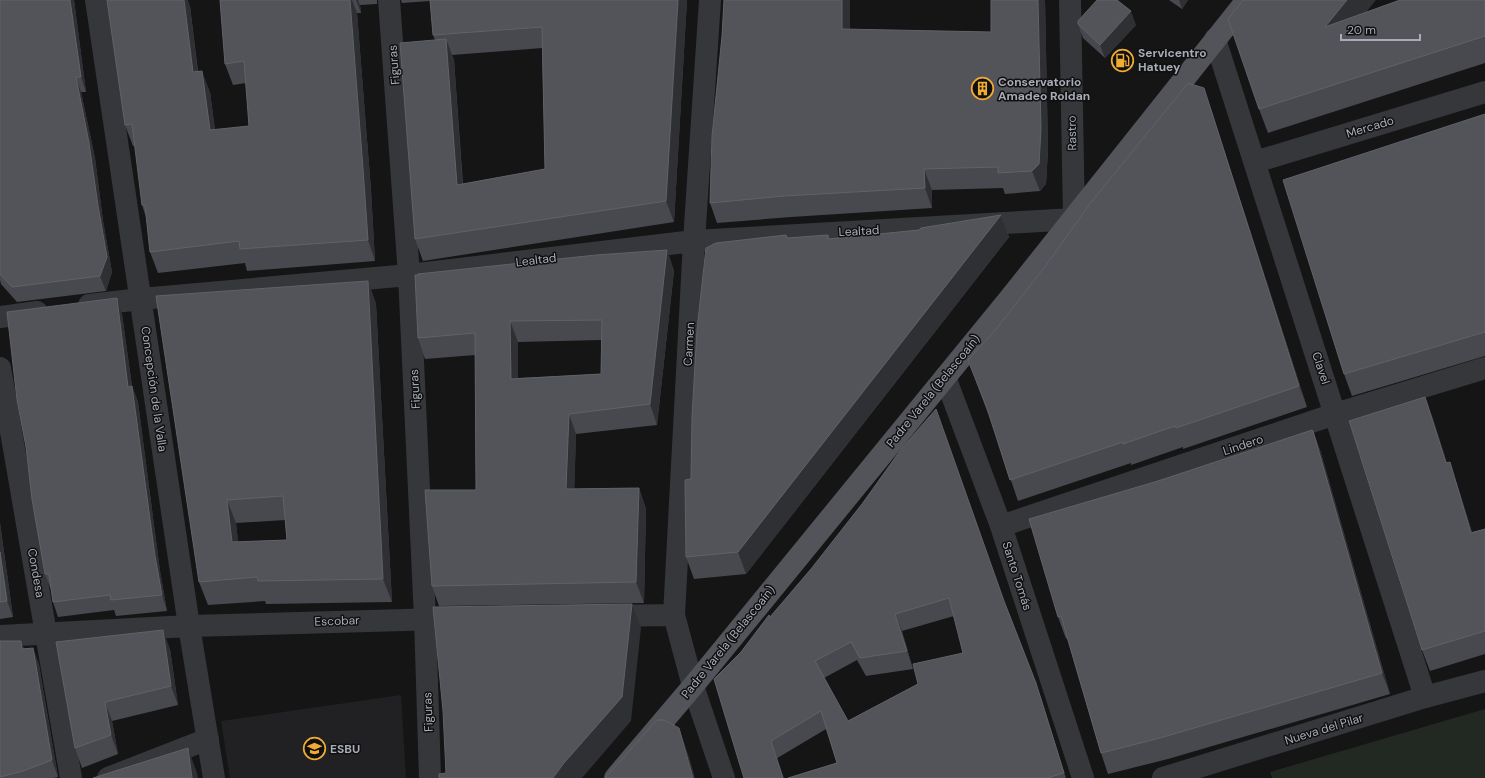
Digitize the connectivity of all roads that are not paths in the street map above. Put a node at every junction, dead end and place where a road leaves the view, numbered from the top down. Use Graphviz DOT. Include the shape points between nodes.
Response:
graph roads {
  1 [pos="96,0"];
  2 [pos="390,0"];
  3 [pos="710,0"];
  4 [pos="1070,0"];
  5 [pos="1247,0"];
  6 [pos="1215,39"];
  7 [pos="1485,92"];
  8 [pos="1255,162"];
  9 [pos="1074,219"];
  10 [pos="694,241"];
  11 [pos="409,275"];
  12 [pos="141,299"];
  13 [pos="0,317"];
  14 [pos="0,368"];
  15 [pos="1485,368"];
  16 [pos="945,377"];
  17 [pos="1335,414"];
  18 [pos="1001,526"];
  19 [pos="674,615"];
  20 [pos="588,616"];
  21 [pos="456,618"];
  22 [pos="425,619"];
  23 [pos="189,626"];
  24 [pos="47,634"];
  25 [pos="0,636"];
  26 [pos="1485,681"];
  27 [pos="693,686"];
  28 [pos="1425,697"];
  29 [pos="208,739"];
  30 [pos="71,778"];
  31 [pos="108,778"];
  32 [pos="214,778"];
  33 [pos="430,778"];
  34 [pos="615,778"];
  35 [pos="724,778"];
  36 [pos="1083,778"];
  37 [pos="1163,778"];
  1 -- 12 [label="street, Concepción de la Valla"];
  2 -- 11 [label="street, Figuras"];
  3 -- 10 [label="street, Carmen"];
  4 -- 9 [label="street, Rastro"];
  5 -- 6 [label="main road, Padre Varela (Belascoaín)"];
  6 -- 8 [label="street, Clavel"];
  6 -- 9 [label="main road, Padre Varela (Belascoaín)"];
  7 -- 8 [label="street, Mercado"];
  8 -- 17 [label="street, Clavel"];
  9 -- 10 [label="street, Lealtad"];
  9 -- 16 [label="main road, Padre Varela (Belascoaín)"];
  10 -- 11 [label="street, Lealtad"];
  10 -- 19 [label="street, Carmen"];
  11 -- 12 [label="street, Lealtad"];
  11 -- 22 [label="street, Figuras"];
  12 -- 13 [label="street, Lealtad"];
  12 -- 23 [label="street, Concepción de la Valla"];
  14 -- 24 [label="street, Condesa"];
  15 -- 17 [label="street, Lindero"];
  16 -- 18 [label="street, Santo Tomás"];
  16 -- 27 [label="main road, Padre Varela (Belascoaín)"];
  17 -- 18 [label="street, Lindero"];
  17 -- 28 [label="street, Clavel"];
  18 -- 36 [label="street, Santo Tomás"];
  19 -- 20 [label="street"];
  19 -- 27 [label="street, Carmen"];
  21 -- 22 [label="street, Escobar"];
  22 -- 23 [label="street, Escobar"];
  22 -- 33 [label="street, Figuras"];
  23 -- 24 [label="street, Escobar"];
  23 -- 29 [label="street, Concepción de la Valla"];
  24 -- 25 [label="street, Escobar"];
  24 -- 30 [label="street, Condesa"];
  26 -- 28 [label="street, Nueva del Pilar"];
  27 -- 34 [label="main road, Padre Varela (Belascoaín)"];
  27 -- 35 [label="street, Carmen"];
  28 -- 37 [label="street, Nueva del Pilar"];
  29 -- 31 [label="street"];
  29 -- 32 [label="street, Concepción de la Valla"];
}
